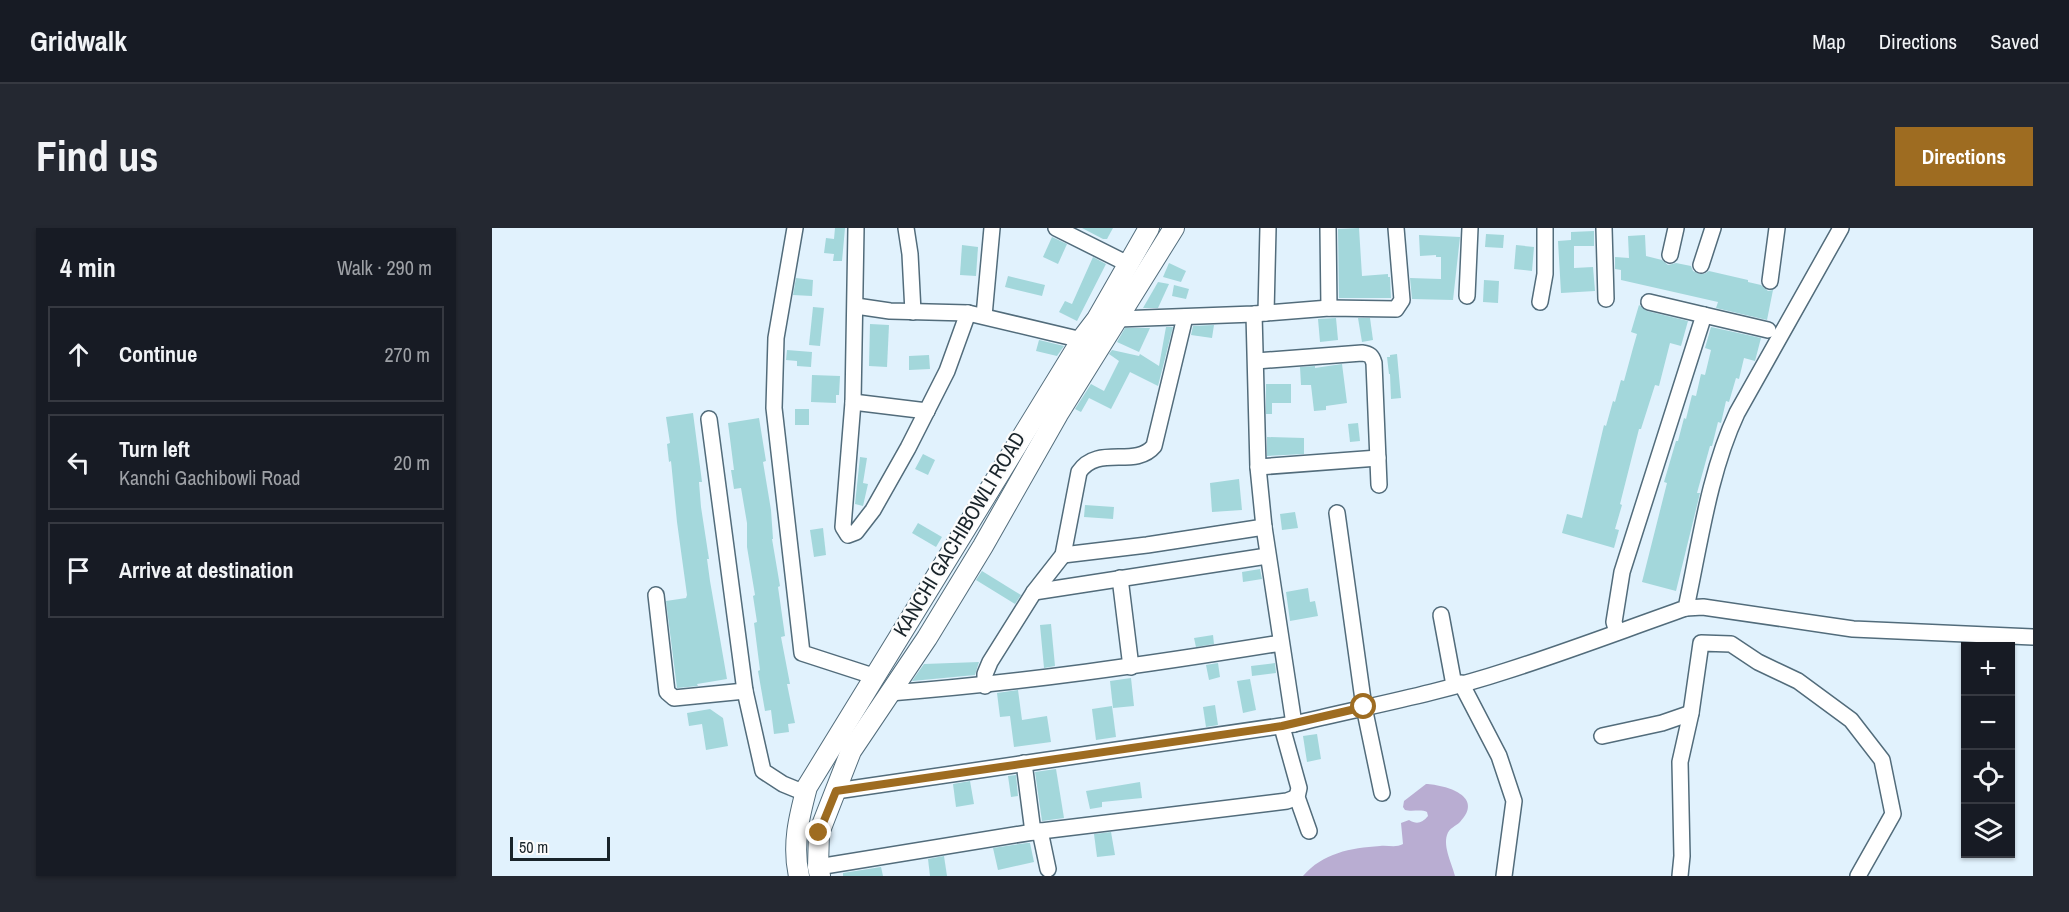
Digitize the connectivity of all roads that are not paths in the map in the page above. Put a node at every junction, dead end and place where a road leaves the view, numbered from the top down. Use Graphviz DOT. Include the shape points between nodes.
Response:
graph roads {
  1 [pos="795,228"];
  2 [pos="856,228"];
  3 [pos="906,228"];
  4 [pos="992,228"];
  5 [pos="1056,228"];
  6 [pos="1149,228"];
  7 [pos="1174,228"];
  8 [pos="1268,228"];
  9 [pos="1328,228"];
  10 [pos="1396,228"];
  11 [pos="1470,228"];
  12 [pos="1545,228"];
  13 [pos="1604,228"];
  14 [pos="1676,228"];
  15 [pos="1713,228"];
  16 [pos="1777,228"];
  17 [pos="1841,228"];
  18 [pos="1670,255"];
  19 [pos="1128,264"];
  20 [pos="1701,266"];
  21 [pos="1770,281"];
  22 [pos="1467,296"];
  23 [pos="1606,299"];
  24 [pos="1540,302"];
  25 [pos="1649,302"];
  26 [pos="856,306"];
  27 [pos="1329,308"];
  28 [pos="913,312"];
  29 [pos="976,314"];
  30 [pos="1260,314"];
  31 [pos="1704,315"];
  32 [pos="1185,317"];
  33 [pos="1118,319"];
  34 [pos="1768,330"];
  35 [pos="1082,340"];
  36 [pos="1256,361"];
  37 [pos="853,402"];
  38 [pos="927,411"];
  39 [pos="709,419"];
  40 [pos="1378,458"];
  41 [pos="1258,467"];
  42 [pos="1379,485"];
  43 [pos="1337,513"];
  44 [pos="1264,527"];
  45 [pos="1063,555"];
  46 [pos="1267,556"];
  47 [pos="1120,578"];
  48 [pos="1034,592"];
  49 [pos="656,595"];
  50 [pos="1686,608"];
  51 [pos="1442,615"];
  52 [pos="1617,632"];
  53 [pos="2033,638"];
  54 [pos="1281,643"];
  55 [pos="1131,667"];
  56 [pos="876,676"];
  57 [pos="1458,684"];
  58 [pos="985,686"];
  59 [pos="745,691"];
  60 [pos="890,693"];
  61 [pos="1364,707"];
  62 [pos="1691,713"];
  63 [pos="1288,725"];
  64 [pos="1602,736"];
  65 [pos="1024,763"];
  66 [pos="836,791"];
  67 [pos="1382,793"];
  68 [pos="805,794"];
  69 [pos="1297,797"];
  70 [pos="1036,831"];
  71 [pos="1309,831"];
  72 [pos="1047,869"];
  73 [pos="819,871"];
  74 [pos="799,876"];
  75 [pos="1504,876"];
  76 [pos="1680,876"];
  77 [pos="1857,876"];
  1 -- 56 [label="street" via="776,338 774,408 802,653"];
  2 -- 26 [label="street"];
  3 -- 28 [label="street"];
  4 -- 29 [label="street"];
  5 -- 19 [label="street"];
  6 -- 19 [label="main road, KANCHI GACHIBOWLI ROAD"];
  7 -- 33 [label="main road, KANCHI GACHIBOWLI ROAD"];
  8 -- 30 [label="street"];
  9 -- 27 [label="street"];
  10 -- 27 [label="street" via="1400,305 1385,310"];
  11 -- 22 [label="street"];
  12 -- 24 [label="street" via="1545,274"];
  13 -- 23 [label="street"];
  14 -- 18 [label="street"];
  15 -- 20 [label="street"];
  16 -- 21 [label="street"];
  17 -- 50 [label="street" via="1726,436"];
  19 -- 35 [label="main road, KANCHI GACHIBOWLI ROAD"];
  25 -- 31 [label="street"];
  26 -- 28 [label="street"];
  26 -- 37 [label="street"];
  27 -- 30 [label="street"];
  28 -- 29 [label="street"];
  29 -- 35 [label="street"];
  29 -- 38 [label="street"];
  30 -- 32 [label="street"];
  30 -- 36 [label="street"];
  31 -- 34 [label="street"];
  31 -- 52 [label="street" via="1622,572 1614,622"];
  32 -- 33 [label="street"];
  32 -- 45 [label="street" via="1154,446 1140,455 1084,463"];
  33 -- 60 [label="main road, KANCHI GACHIBOWLI ROAD"];
  35 -- 56 [label="main road, KANCHI GACHIBOWLI ROAD"];
  36 -- 40 [label="street" via="1369,354 1374,363"];
  36 -- 41 [label="street"];
  37 -- 38 [label="street"];
  37 -- 38 [label="street" via="843,527 851,535 873,510"];
  39 -- 59 [label="street"];
  40 -- 41 [label="street"];
  40 -- 42 [label="street"];
  41 -- 44 [label="street"];
  43 -- 61 [label="street"];
  44 -- 45 [label="street"];
  44 -- 46 [label="street"];
  45 -- 48 [label="street"];
  46 -- 47 [label="street"];
  46 -- 54 [label="street"];
  47 -- 48 [label="street"];
  47 -- 55 [label="street"];
  48 -- 58 [label="street" via="990,662"];
  49 -- 59 [label="street" via="667,692 674,698"];
  50 -- 52 [label="street"];
  50 -- 53 [label="street" via="1703,607 1853,629"];
  51 -- 57 [label="street"];
  52 -- 57 [label="street" via="1505,672"];
  54 -- 55 [label="street"];
  54 -- 63 [label="street"];
  55 -- 58 [label="street"];
  56 -- 68 [label="main road, KANCHI GACHIBOWLI ROAD"];
  57 -- 61 [label="street"];
  57 -- 75 [label="street" via="1498,756 1514,801"];
  58 -- 60 [label="street"];
  59 -- 68 [label="street" via="763,771"];
  60 -- 66 [label="main road, KANCHI GACHIBOWLI ROAD" via="851,751"];
  61 -- 63 [label="street"];
  61 -- 67 [label="street"];
  62 -- 64 [label="street"];
  62 -- 76 [label="street" via="1680,762"];
  62 -- 77 [label="street" via="1701,643 1731,644 1798,681 1851,720 1882,760 1893,814"];
  63 -- 65 [label="street"];
  63 -- 69 [label="street" via="1299,788"];
  65 -- 66 [label="street"];
  65 -- 70 [label="street"];
  66 -- 73 [label="main road, KANCHI GACHIBOWLI ROAD" via="819,833"];
  68 -- 74 [label="main road, KANCHI GACHIBOWLI ROAD" via="797,824 795,860"];
  69 -- 70 [label="street"];
  69 -- 71 [label="street"];
  70 -- 72 [label="street"];
  70 -- 73 [label="street"];
}
